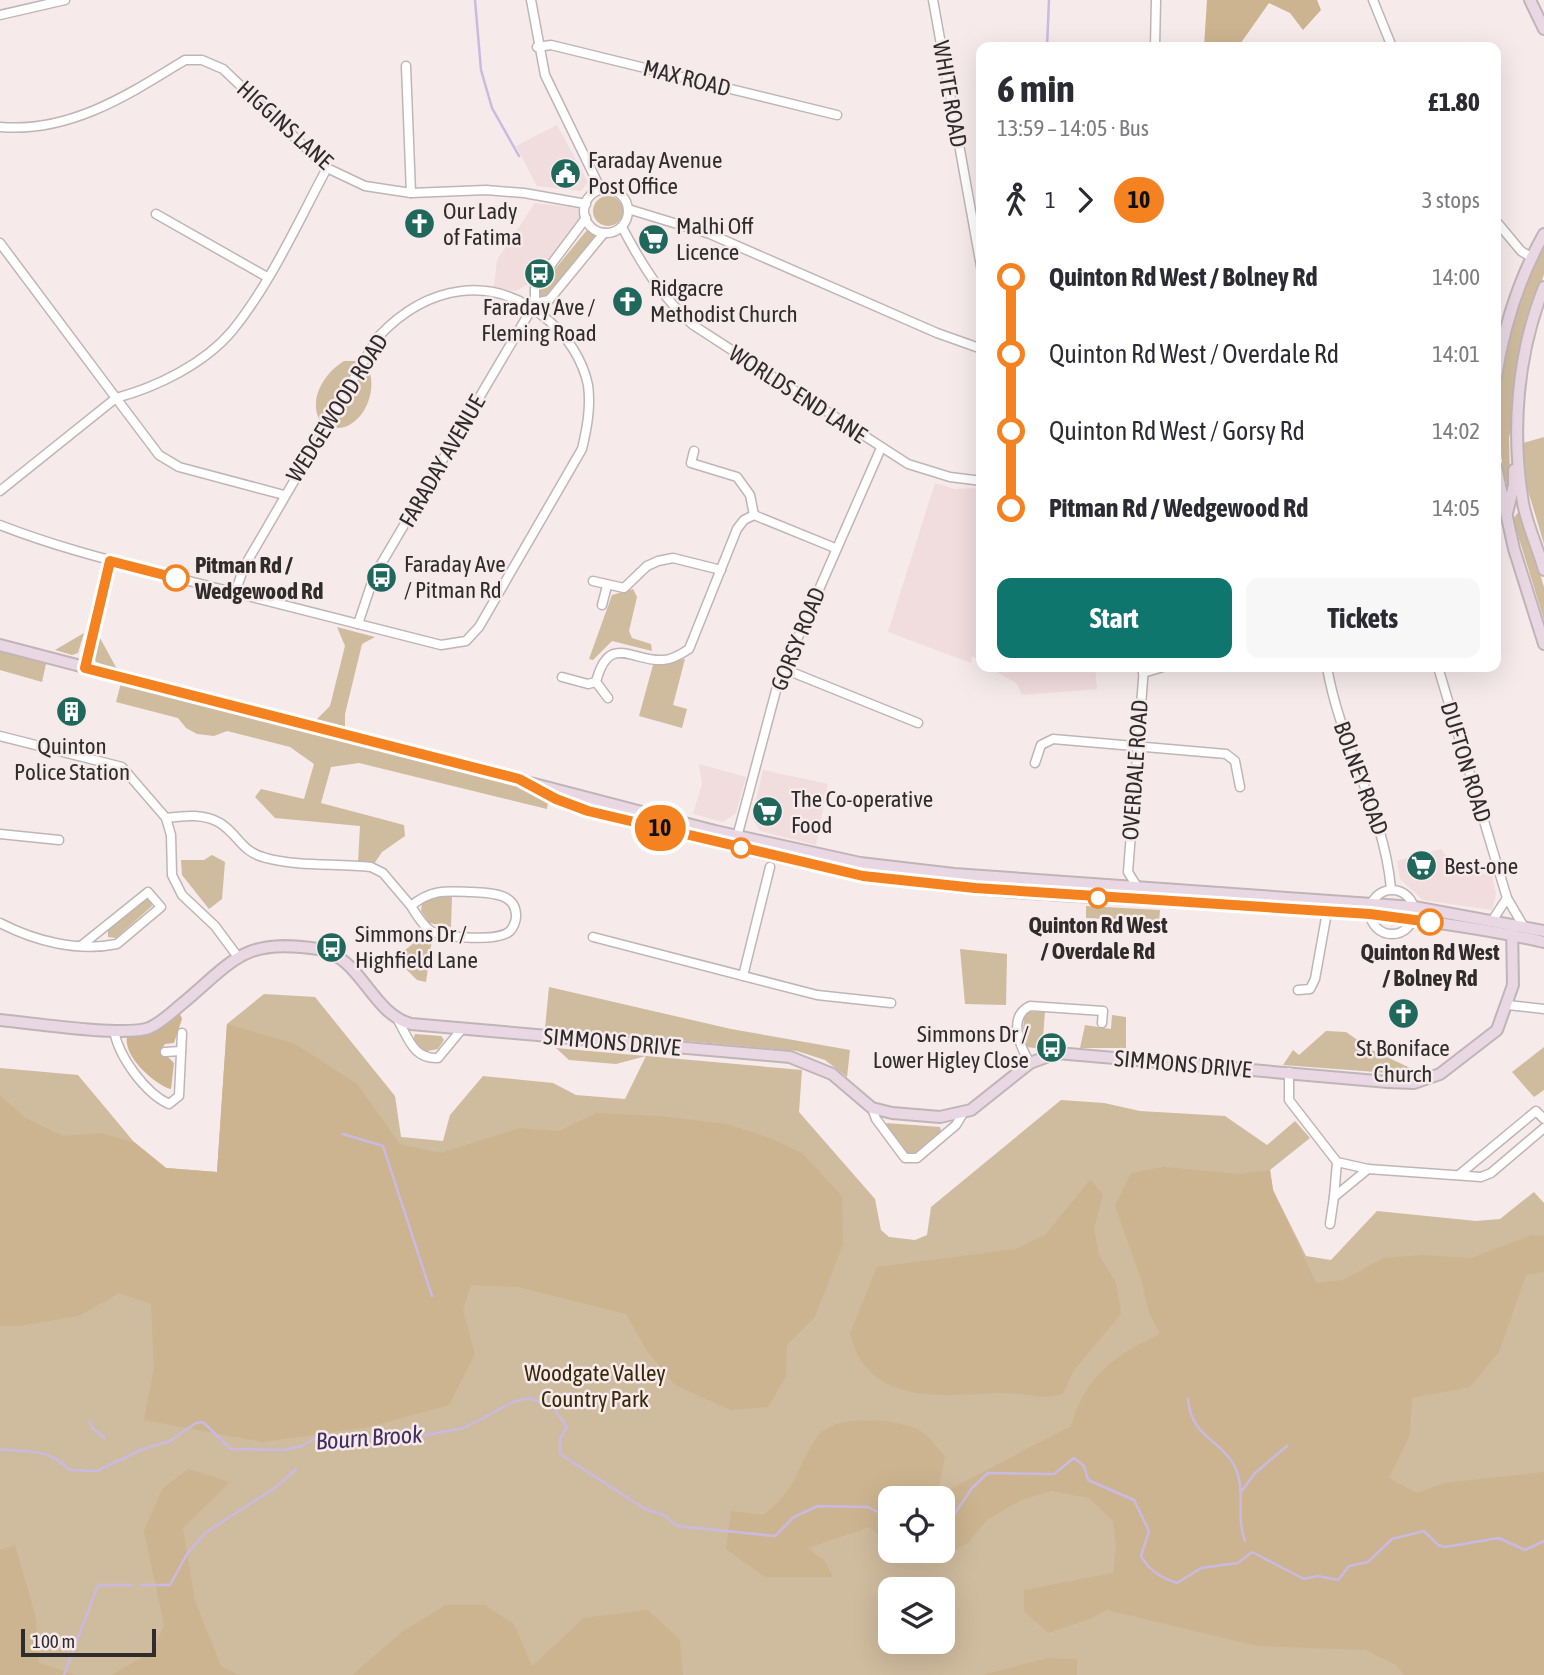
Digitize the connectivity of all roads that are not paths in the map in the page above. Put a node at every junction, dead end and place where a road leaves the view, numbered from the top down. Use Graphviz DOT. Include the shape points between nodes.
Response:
graph roads {
  1 [pos="65,0"];
  2 [pos="531,0"];
  3 [pos="933,0"];
  4 [pos="1156,0"];
  5 [pos="1373,0"];
  6 [pos="1530,0"];
  7 [pos="0,15"];
  8 [pos="1544,29"];
  9 [pos="1155,42"];
  10 [pos="1390,42"];
  11 [pos="537,47"];
  12 [pos="406,66"];
  13 [pos="837,116"];
  14 [pos="0,127"];
  15 [pos="327,168"];
  16 [pos="601,190"];
  17 [pos="411,193"];
  18 [pos="586,204"];
  19 [pos="628,209"];
  20 [pos="156,214"];
  21 [pos="586,218"];
  22 [pos="622,227"];
  23 [pos="1501,227"];
  24 [pos="604,233"];
  25 [pos="1544,234"];
  26 [pos="976,239"];
  27 [pos="0,243"];
  28 [pos="1531,257"];
  29 [pos="267,277"];
  30 [pos="1544,287"];
  31 [pos="534,305"];
  32 [pos="1501,334"];
  33 [pos="976,347"];
  34 [pos="116,398"];
  35 [pos="1516,429"];
  36 [pos="881,448"];
  37 [pos="694,451"];
  38 [pos="976,480"];
  39 [pos="0,491"];
  40 [pos="1501,491"];
  41 [pos="284,495"];
  42 [pos="1511,496"];
  43 [pos="1524,505"];
  44 [pos="754,515"];
  45 [pos="1501,517"];
  46 [pos="0,525"];
  47 [pos="835,548"];
  48 [pos="110,561"];
  49 [pos="1544,567"];
  50 [pos="721,570"];
  51 [pos="593,581"];
  52 [pos="607,586"];
  53 [pos="235,593"];
  54 [pos="602,605"];
  55 [pos="358,624"];
  56 [pos="1544,644"];
  57 [pos="0,645"];
  58 [pos="85,668"];
  59 [pos="784,668"];
  60 [pos="1143,672"];
  61 [pos="1328,672"];
  62 [pos="1439,672"];
  63 [pos="562,677"];
  64 [pos="596,682"];
  65 [pos="608,698"];
  66 [pos="918,723"];
  67 [pos="0,736"];
  68 [pos="1136,747"];
  69 [pos="1035,763"];
  70 [pos="519,779"];
  71 [pos="1240,787"];
  72 [pos="166,818"];
  73 [pos="0,834"];
  74 [pos="737,837"];
  75 [pos="58,840"];
  76 [pos="775,846"];
  77 [pos="747,849"];
  78 [pos="760,853"];
  79 [pos="790,860"];
  80 [pos="770,867"];
  81 [pos="1128,872"];
  82 [pos="1113,886"];
  83 [pos="1138,888"];
  84 [pos="1391,889"];
  85 [pos="1507,898"];
  86 [pos="1113,899"];
  87 [pos="1137,900"];
  88 [pos="411,906"];
  89 [pos="1370,909"];
  90 [pos="1327,912"];
  91 [pos="1413,913"];
  92 [pos="1492,921"];
  93 [pos="0,923"];
  94 [pos="1524,927"];
  95 [pos="1511,930"];
  96 [pos="1544,931"];
  97 [pos="593,937"];
  98 [pos="1544,942"];
  99 [pos="82,945"];
  100 [pos="238,957"];
  101 [pos="743,976"];
  102 [pos="1298,990"];
  103 [pos="891,1003"];
  104 [pos="1508,1005"];
  105 [pos="1544,1009"];
  106 [pos="0,1020"];
  107 [pos="398,1020"];
  108 [pos="1102,1023"];
  109 [pos="462,1029"];
  110 [pos="114,1030"];
  111 [pos="182,1033"];
  112 [pos="181,1051"];
  113 [pos="165,1052"];
  114 [pos="1030,1063"];
  115 [pos="1289,1073"];
  116 [pos="872,1108"];
  117 [pos="962,1115"];
  118 [pos="1544,1119"];
  119 [pos="1544,1128"];
  120 [pos="1337,1162"];
  121 [pos="1368,1169"];
  122 [pos="1460,1174"];
  123 [pos="1334,1197"];
  124 [pos="1330,1224"];
  1 -- 7 [label="street"];
  2 -- 11 [label="street"];
  3 -- 26 [label="street, WHITE ROAD"];
  4 -- 9 [label="street"];
  5 -- 10 [label="street"];
  6 -- 8 [label="street"];
  11 -- 13 [label="street, MAX ROAD" via="551,45"];
  11 -- 16 [label="street" via="545,75"];
  12 -- 17 [label="street"];
  14 -- 15 [label="street, HIGGINS LANE" via="34,126 96,111 185,60 202,60 223,69"];
  15 -- 17 [label="street, HIGGINS LANE" via="365,186"];
  15 -- 29 [label="street"];
  16 -- 18 [label="street"];
  16 -- 19 [label="street" via="617,192"];
  17 -- 18 [label="street, HIGGINS LANE" via="486,190"];
  18 -- 21 [label="street"];
  19 -- 22 [label="street"];
  19 -- 33 [label="street" via="710,233"];
  20 -- 29 [label="street"];
  21 -- 24 [label="street" via="592,228"];
  21 -- 31 [label="street, FARADAY AVENUE" via="535,286"];
  22 -- 24 [label="street"];
  22 -- 36 [label="street, WORLDS END LANE" via="649,277 694,325"];
  23 -- 28 [label="street"];
  24 -- 31 [label="street, FARADAY AVENUE" via="549,300"];
  25 -- 28 [label="street"];
  27 -- 34 [label="street"];
  28 -- 32 [label="street"];
  29 -- 34 [label="street" via="231,332 205,355 174,376"];
  30 -- 35 [label="street" via="1525,352"];
  31 -- 41 [label="street, WEDGEWOOD ROAD" via="478,290 428,298 407,310 378,337"];
  31 -- 55 [label="street, FARADAY AVENUE" via="374,576"];
  31 -- 55 [label="street, WEDGEWOOD ROAD" via="558,329 583,366 589,422 582,449 472,638 441,645"];
  34 -- 39 [label="street"];
  34 -- 41 [label="street" via="159,455 179,467"];
  35 -- 42 [label="street"];
  35 -- 43 [label="street"];
  36 -- 38 [label="street, WORLDS END LANE" via="928,471"];
  36 -- 47 [label="street, GORSY ROAD"];
  37 -- 44 [label="street" via="691,463 737,477 746,486"];
  40 -- 42 [label="street"];
  41 -- 53 [label="street, WEDGEWOOD ROAD" via="244,566"];
  42 -- 43 [label="street"];
  42 -- 45 [label="street"];
  43 -- 49 [label="street"];
  44 -- 47 [label="street"];
  44 -- 50 [label="street" via="737,529"];
  45 -- 56 [label="street"];
  46 -- 48 [label="street, WEDGEWOOD ROAD"];
  47 -- 59 [label="street, GORSY ROAD"];
  48 -- 53 [label="street, WEDGEWOOD ROAD"];
  48 -- 58 [label="street"];
  50 -- 52 [label="street" via="673,558 647,566 624,588"];
  50 -- 64 [label="street" via="689,649 663,660 627,651 610,656 600,665"];
  51 -- 52 [label="street"];
  52 -- 54 [label="street"];
  53 -- 55 [label="street, WEDGEWOOD ROAD"];
  57 -- 58 [label="street"];
  58 -- 70 [label="street"];
  59 -- 66 [label="street"];
  59 -- 74 [label="street, GORSY ROAD"];
  60 -- 68 [label="street, OVERDALE ROAD"];
  61 -- 84 [label="street, BOLNEY ROAD" via="1343,737 1381,828"];
  62 -- 85 [label="street, DUFTON ROAD"];
  63 -- 64 [label="street"];
  64 -- 65 [label="street"];
  67 -- 72 [label="street" via="122,767"];
  68 -- 69 [label="street" via="1053,740 1041,745"];
  68 -- 71 [label="street" via="1226,754 1235,761"];
  68 -- 81 [label="street, OVERDALE ROAD"];
  70 -- 74 [label="street"];
  70 -- 77 [label="street" via="588,811"];
  72 -- 88 [label="street" via="209,818 221,823 247,852 267,859 370,867 383,873"];
  72 -- 100 [label="street" via="172,876 182,895 215,926"];
  73 -- 75 [label="street"];
  74 -- 76 [label="street"];
  74 -- 77 [label="street" via="735,842"];
  76 -- 79 [label="street" via="791,853"];
  76 -- 82 [label="street" via="871,865"];
  77 -- 78 [label="street"];
  78 -- 79 [label="street"];
  78 -- 80 [label="street"];
  79 -- 80 [label="street"];
  79 -- 86 [label="street" via="863,876"];
  80 -- 101 [label="street"];
  81 -- 82 [label="street, OVERDALE ROAD"];
  81 -- 83 [label="street, OVERDALE ROAD"];
  82 -- 83 [label="street"];
  82 -- 86 [label="street"];
  83 -- 87 [label="street"];
  83 -- 89 [label="street"];
  84 -- 89 [label="street" via="1379,893"];
  84 -- 91 [label="street" via="1401,891"];
  85 -- 92 [label="street"];
  85 -- 94 [label="street, DUFTON ROAD"];
  86 -- 87 [label="street"];
  87 -- 90 [label="street"];
  88 -- 88 [label="street" via="439,890 496,894 515,908 516,920 509,932 496,938 442,935 429,930"];
  89 -- 90 [label="street"];
  89 -- 91 [label="street"];
  89 -- 91 [label="street" via="1373,923 1387,933 1403,931"];
  90 -- 102 [label="street" via="1315,979 1310,989"];
  91 -- 92 [label="street"];
  91 -- 95 [label="street"];
  92 -- 95 [label="street"];
  93 -- 99 [label="street" via="45,942"];
  94 -- 95 [label="street"];
  94 -- 96 [label="street"];
  95 -- 98 [label="street"];
  95 -- 104 [label="street" via="1513,985"];
  97 -- 101 [label="street"];
  99 -- 99 [label="street" via="148,892 161,906 117,944"];
  100 -- 107 [label="street" via="270,945 327,951 349,966"];
  100 -- 110 [label="street" via="153,1027"];
  101 -- 103 [label="street" via="817,995"];
  104 -- 105 [label="street"];
  104 -- 115 [label="street, SIMMONS DRIVE" via="1497,1030 1424,1081"];
  106 -- 110 [label="street"];
  107 -- 109 [label="street, SIMMONS DRIVE"];
  107 -- 109 [label="street" via="415,1051 426,1058 438,1058"];
  108 -- 114 [label="street" via="1103,1011 1030,1006 1022,1010 1018,1045"];
  109 -- 116 [label="street, SIMMONS DRIVE" via="790,1057 832,1074"];
  110 -- 112 [label="street" via="120,1051 156,1098 169,1104 179,1096"];
  111 -- 112 [label="street"];
  112 -- 113 [label="street"];
  114 -- 115 [label="street, SIMMONS DRIVE" via="1058,1053"];
  114 -- 117 [label="street, SIMMONS DRIVE"];
  115 -- 120 [label="street" via="1289,1100"];
  116 -- 117 [label="street" via="940,1117"];
  116 -- 117 [label="street, SIMMONS DRIVE" via="905,1158 917,1158"];
  118 -- 122 [label="street" via="1536,1111"];
  119 -- 122 [label="street" via="1486,1176"];
  120 -- 121 [label="street"];
  120 -- 123 [label="street"];
  121 -- 122 [label="street"];
  121 -- 123 [label="street"];
  123 -- 124 [label="street"];
}
